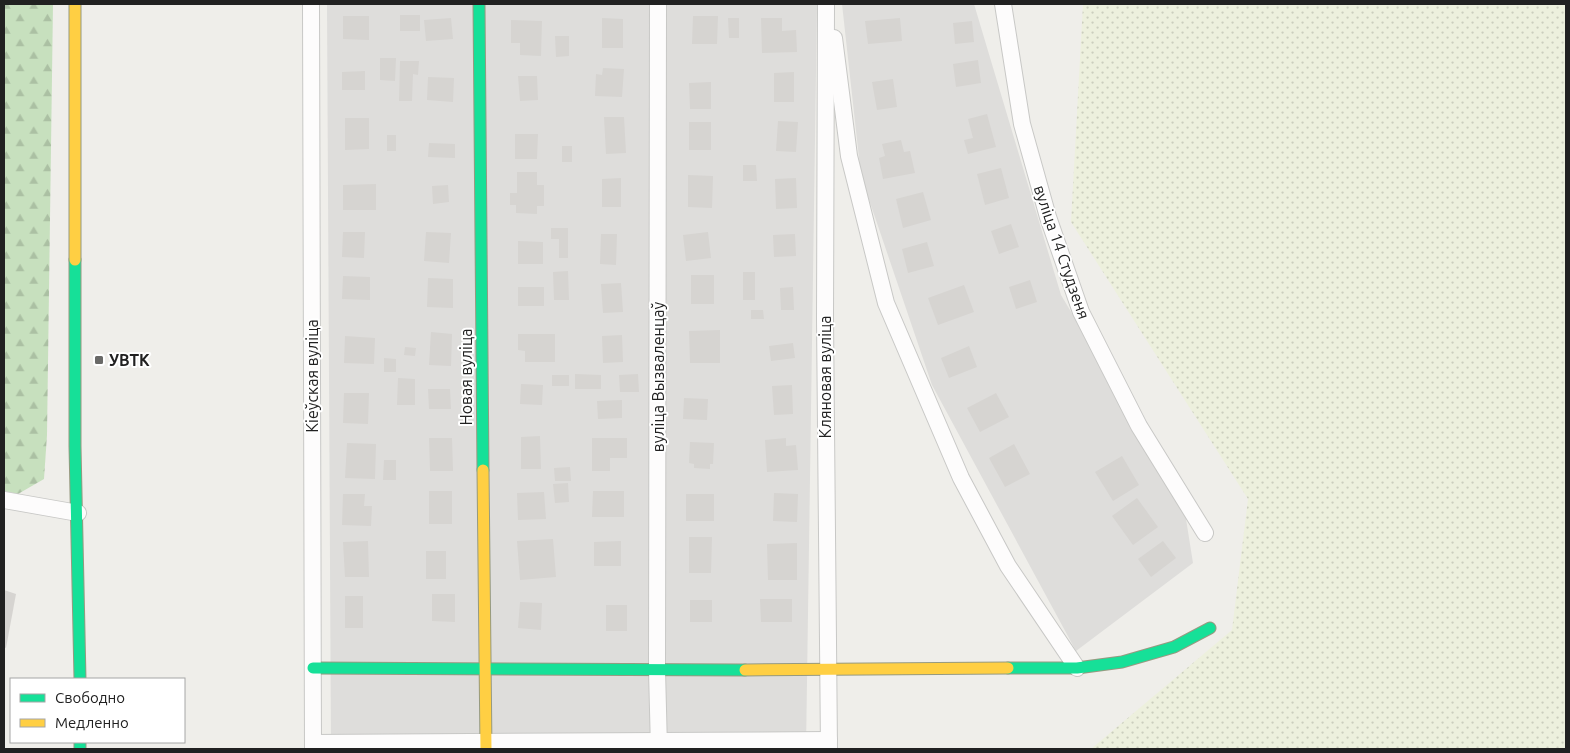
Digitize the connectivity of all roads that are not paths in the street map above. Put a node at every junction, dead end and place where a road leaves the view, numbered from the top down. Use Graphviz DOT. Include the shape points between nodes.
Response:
graph roads {
  1 [pos="75,4"];
  2 [pos="311,4"];
  3 [pos="480,4"];
  4 [pos="658,4"];
  5 [pos="826,4"];
  6 [pos="830,4"];
  7 [pos="1003,4"];
  8 [pos="4,500"];
  9 [pos="78,513"];
  10 [pos="1204,532"];
  11 [pos="1210,628"];
  12 [pos="313,668"];
  13 [pos="1077,668"];
  14 [pos="484,669"];
  15 [pos="828,669"];
  16 [pos="657,670"];
  17 [pos="80,678"];
  18 [pos="486,745"];
  19 [pos="659,745"];
  20 [pos="829,745"];
  21 [pos="313,746"];
  1 -- 9 [label="street" via="75,446"];
  2 -- 12 [label="street, Кіеўская вуліца"];
  3 -- 14 [label="street, Новая вуліца"];
  4 -- 16 [label="street, вуліца Вызваленцаў"];
  5 -- 15 [label="street, Кляновая вуліца"];
  6 -- 13 [label="street" via="849,156 886,304 961,478 1008,566"];
  7 -- 10 [label="street, вуліца 14 Студзеня" via="1022,124 1048,217 1081,312 1139,426"];
  8 -- 9 [label="street"];
  9 -- 17 [label="street"];
  11 -- 13 [label="street" via="1174,647 1122,662"];
  12 -- 14 [label="street"];
  12 -- 21 [label="street, Кіеўская вуліца"];
  13 -- 15 [label="street"];
  14 -- 16 [label="street"];
  14 -- 18 [label="street, Новая вуліца"];
  15 -- 16 [label="street"];
  15 -- 20 [label="street, Кляновая вуліца"];
  16 -- 19 [label="street, вуліца Вызваленцаў"];
  18 -- 19 [label="street"];
  18 -- 21 [label="street"];
  19 -- 20 [label="street"];
}
